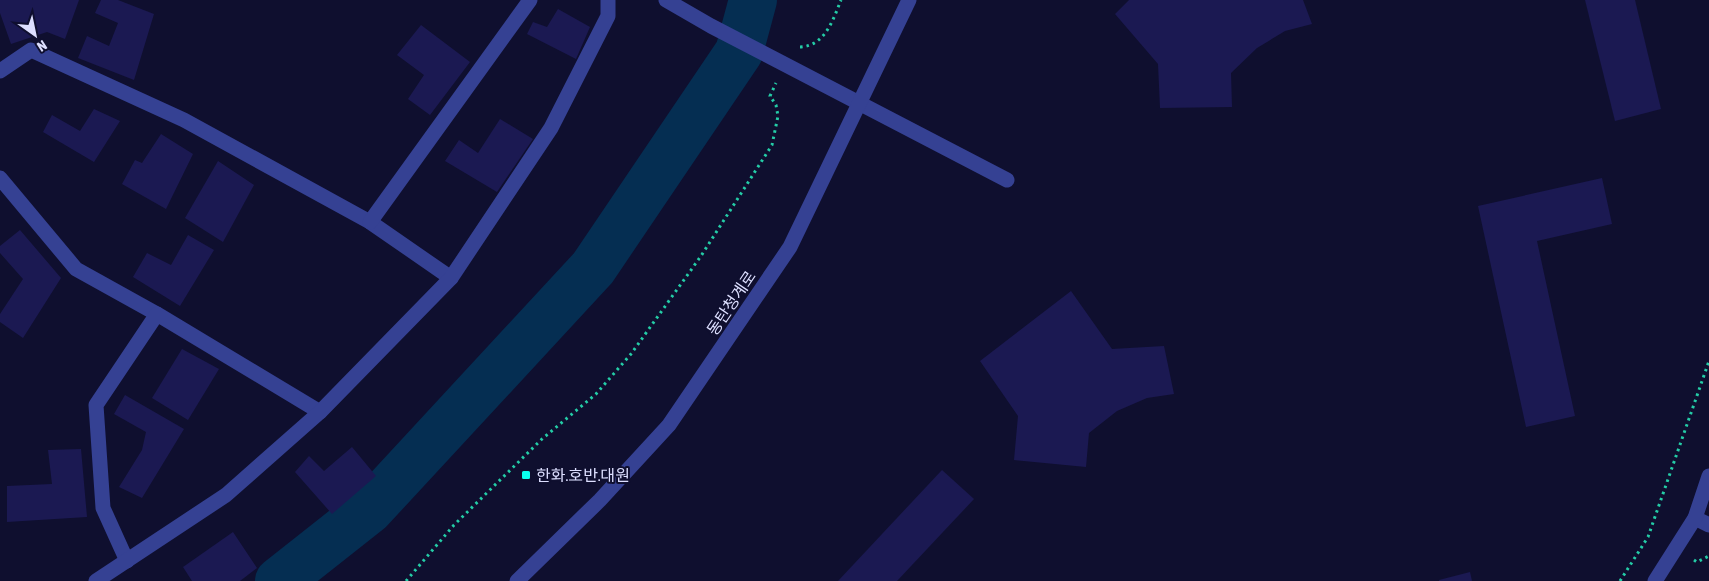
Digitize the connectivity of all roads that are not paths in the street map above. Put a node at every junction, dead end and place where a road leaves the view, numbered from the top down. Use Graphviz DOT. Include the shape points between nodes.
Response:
graph roads {
  1 [pos="530,0"];
  2 [pos="608,0"];
  3 [pos="666,0"];
  4 [pos="909,0"];
  5 [pos="0,72"];
  6 [pos="860,102"];
  7 [pos="0,178"];
  8 [pos="1007,180"];
  9 [pos="370,222"];
  10 [pos="451,278"];
  11 [pos="157,314"];
  12 [pos="320,412"];
  13 [pos="1709,476"];
  14 [pos="1694,518"];
  15 [pos="1709,525"];
  16 [pos="127,561"];
  17 [pos="96,581"];
  18 [pos="517,581"];
  19 [pos="1655,581"];
  1 -- 9 [label="street"];
  2 -- 10 [label="street" via="608,16 551,128"];
  3 -- 6 [label="street"];
  4 -- 6 [label="street, 동탄청계로"];
  5 -- 9 [label="street" via="31,50 184,120"];
  6 -- 8 [label="street"];
  6 -- 18 [label="street, 동탄청계로" via="790,247 669,425 600,500"];
  7 -- 11 [label="street" via="76,268"];
  9 -- 10 [label="street"];
  10 -- 12 [label="street"];
  11 -- 12 [label="street"];
  11 -- 16 [label="street" via="96,405 103,508"];
  12 -- 16 [label="street" via="226,495"];
  13 -- 14 [label="street"];
  14 -- 15 [label="street"];
  14 -- 19 [label="street"];
  16 -- 17 [label="street"];
}
